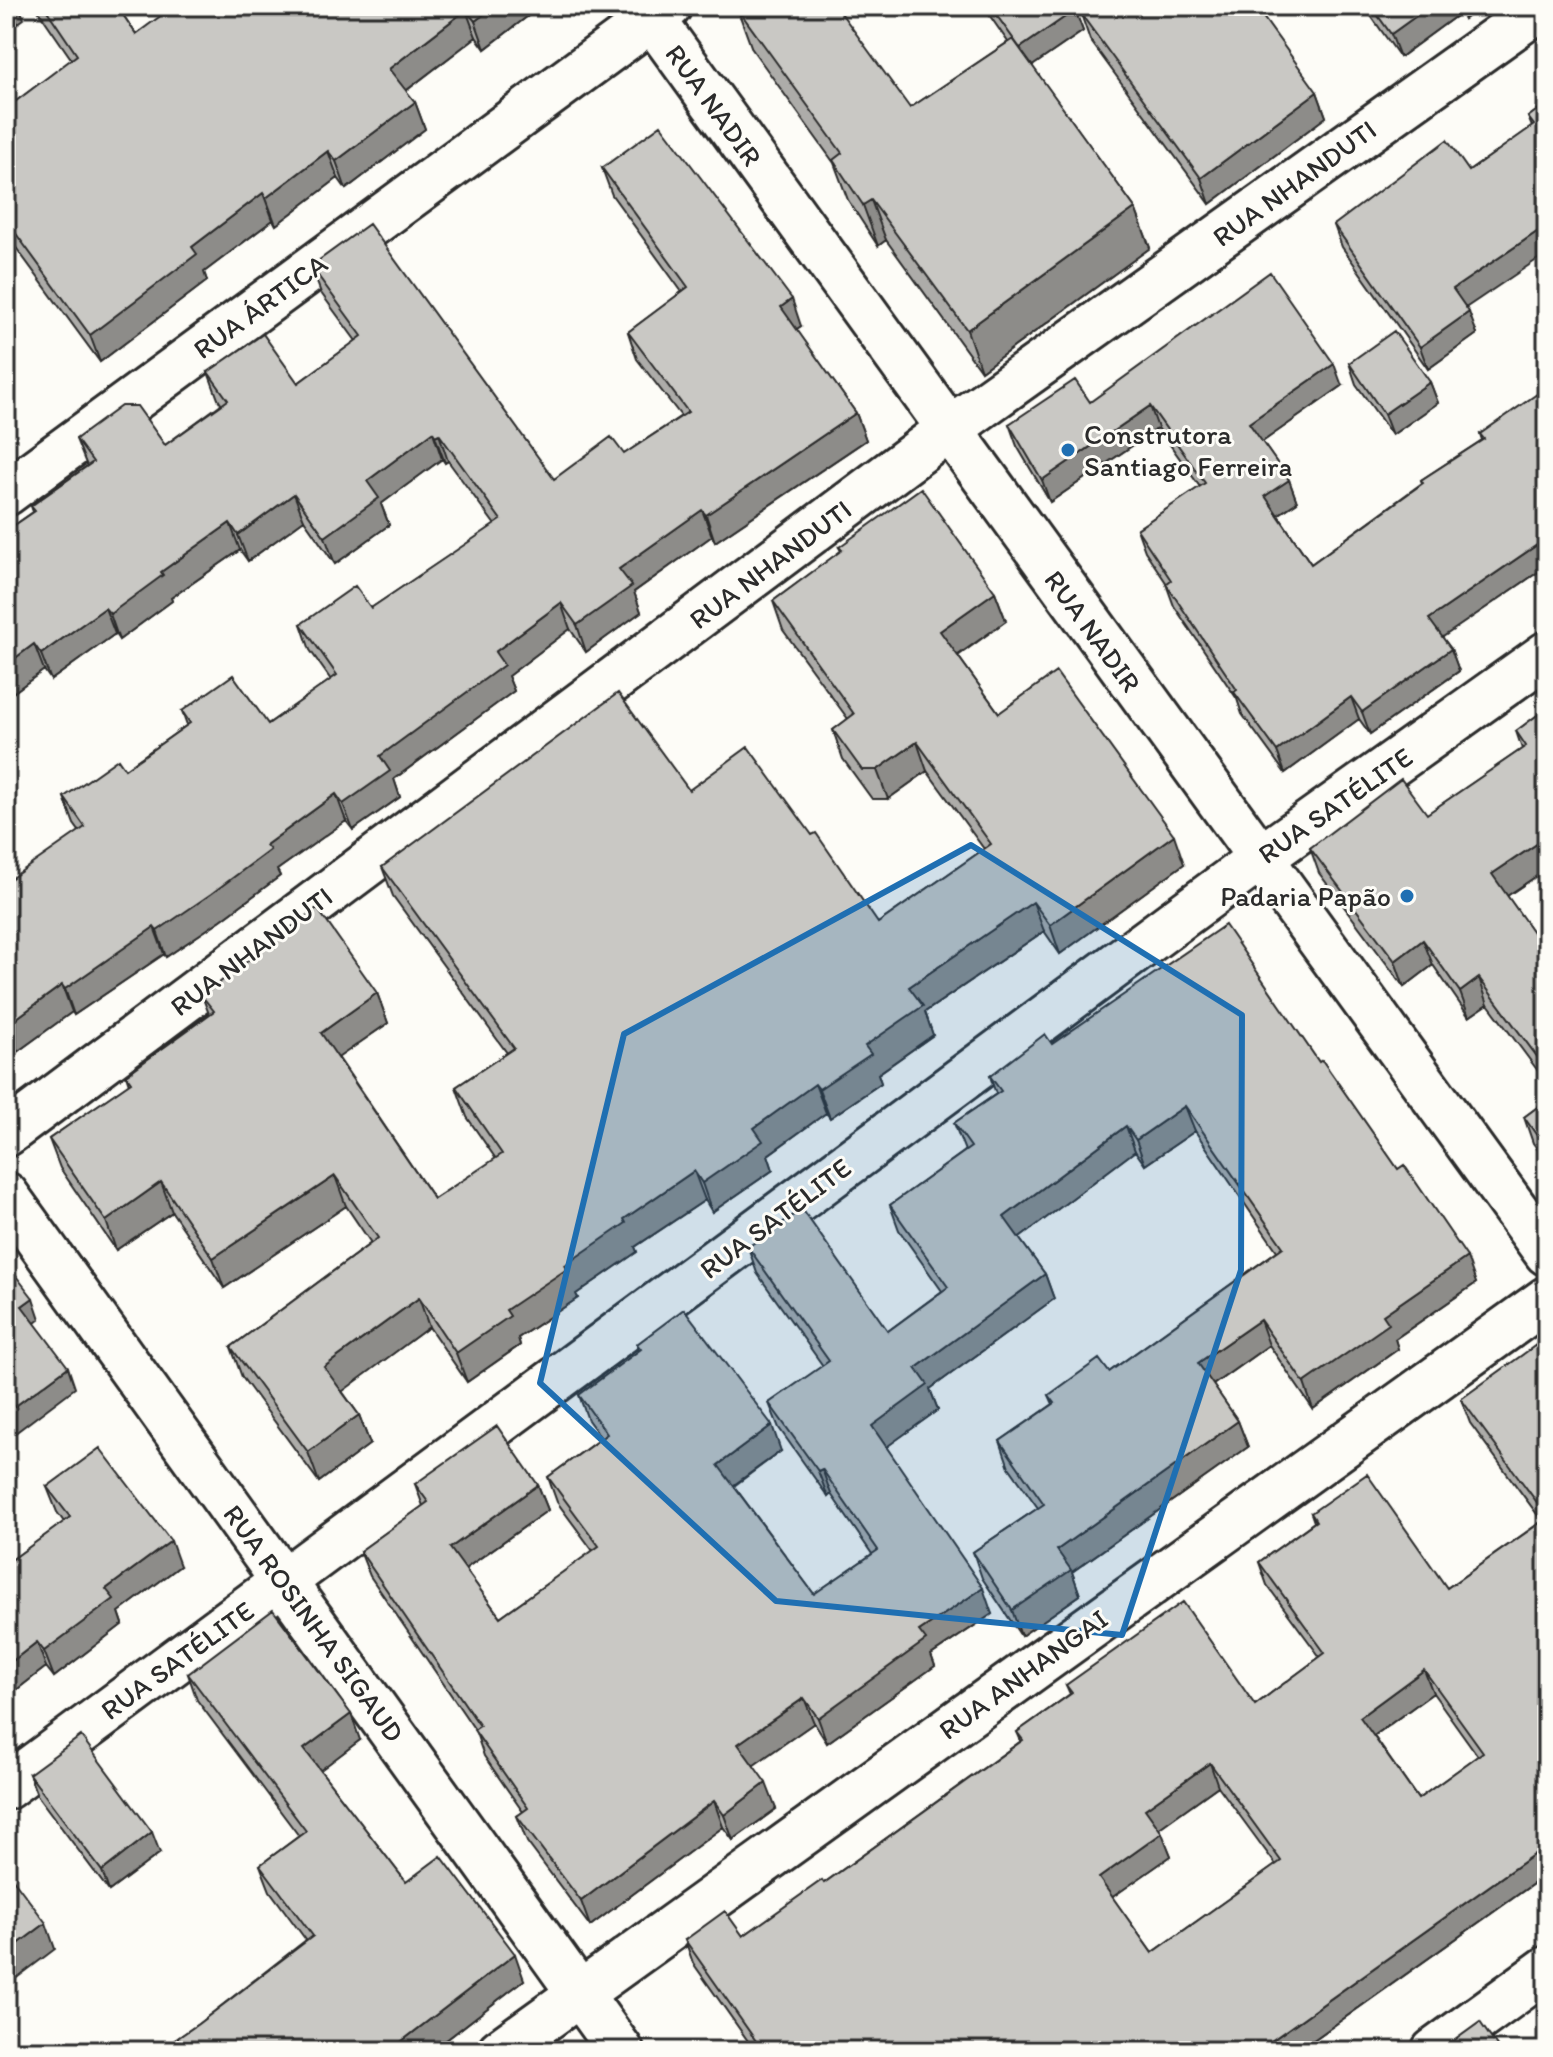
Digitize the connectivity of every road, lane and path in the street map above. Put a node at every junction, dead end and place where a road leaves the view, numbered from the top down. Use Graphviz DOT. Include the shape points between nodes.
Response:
graph roads {
  1 [pos="1543,6"];
  2 [pos="655,10"];
  3 [pos="948,430"];
  4 [pos="6,493"];
  5 [pos="1547,654"];
  6 [pos="1259,859"];
  7 [pos="6,1134"];
  8 [pos="6,1195"];
  9 [pos="1547,1253"];
  10 [pos="1547,1299"];
  11 [pos="284,1581"];
  12 [pos="6,1787"];
  13 [pos="1547,1969"];
  14 [pos="580,1994"];
  15 [pos="500,2051"];
  16 [pos="621,2051"];
  17 [pos="1434,2051"];
  1 -- 3 [label="street, RUA NHANDUTI"];
  2 -- 3 [label="street, RUA NADIR"];
  2 -- 4 [label="street, RUA ÁRTICA"];
  3 -- 6 [label="street, RUA NADIR"];
  3 -- 7 [label="street, RUA NHANDUTI"];
  5 -- 6 [label="street, RUA SATÉLITE"];
  6 -- 9 [label="street, RUA NADIR"];
  6 -- 11 [label="street, RUA SATÉLITE"];
  8 -- 11 [label="street, RUA ROSINHA SIGAUD"];
  10 -- 14 [label="street, RUA ANHANGAI"];
  11 -- 12 [label="street, RUA SATÉLITE"];
  11 -- 14 [label="street, RUA ROSINHA SIGAUD"];
  13 -- 17 [label="street"];
  14 -- 15 [label="street, RUA ANHANGAI"];
  14 -- 16 [label="street, RUA ROSINHA SIGAUD"];
}
